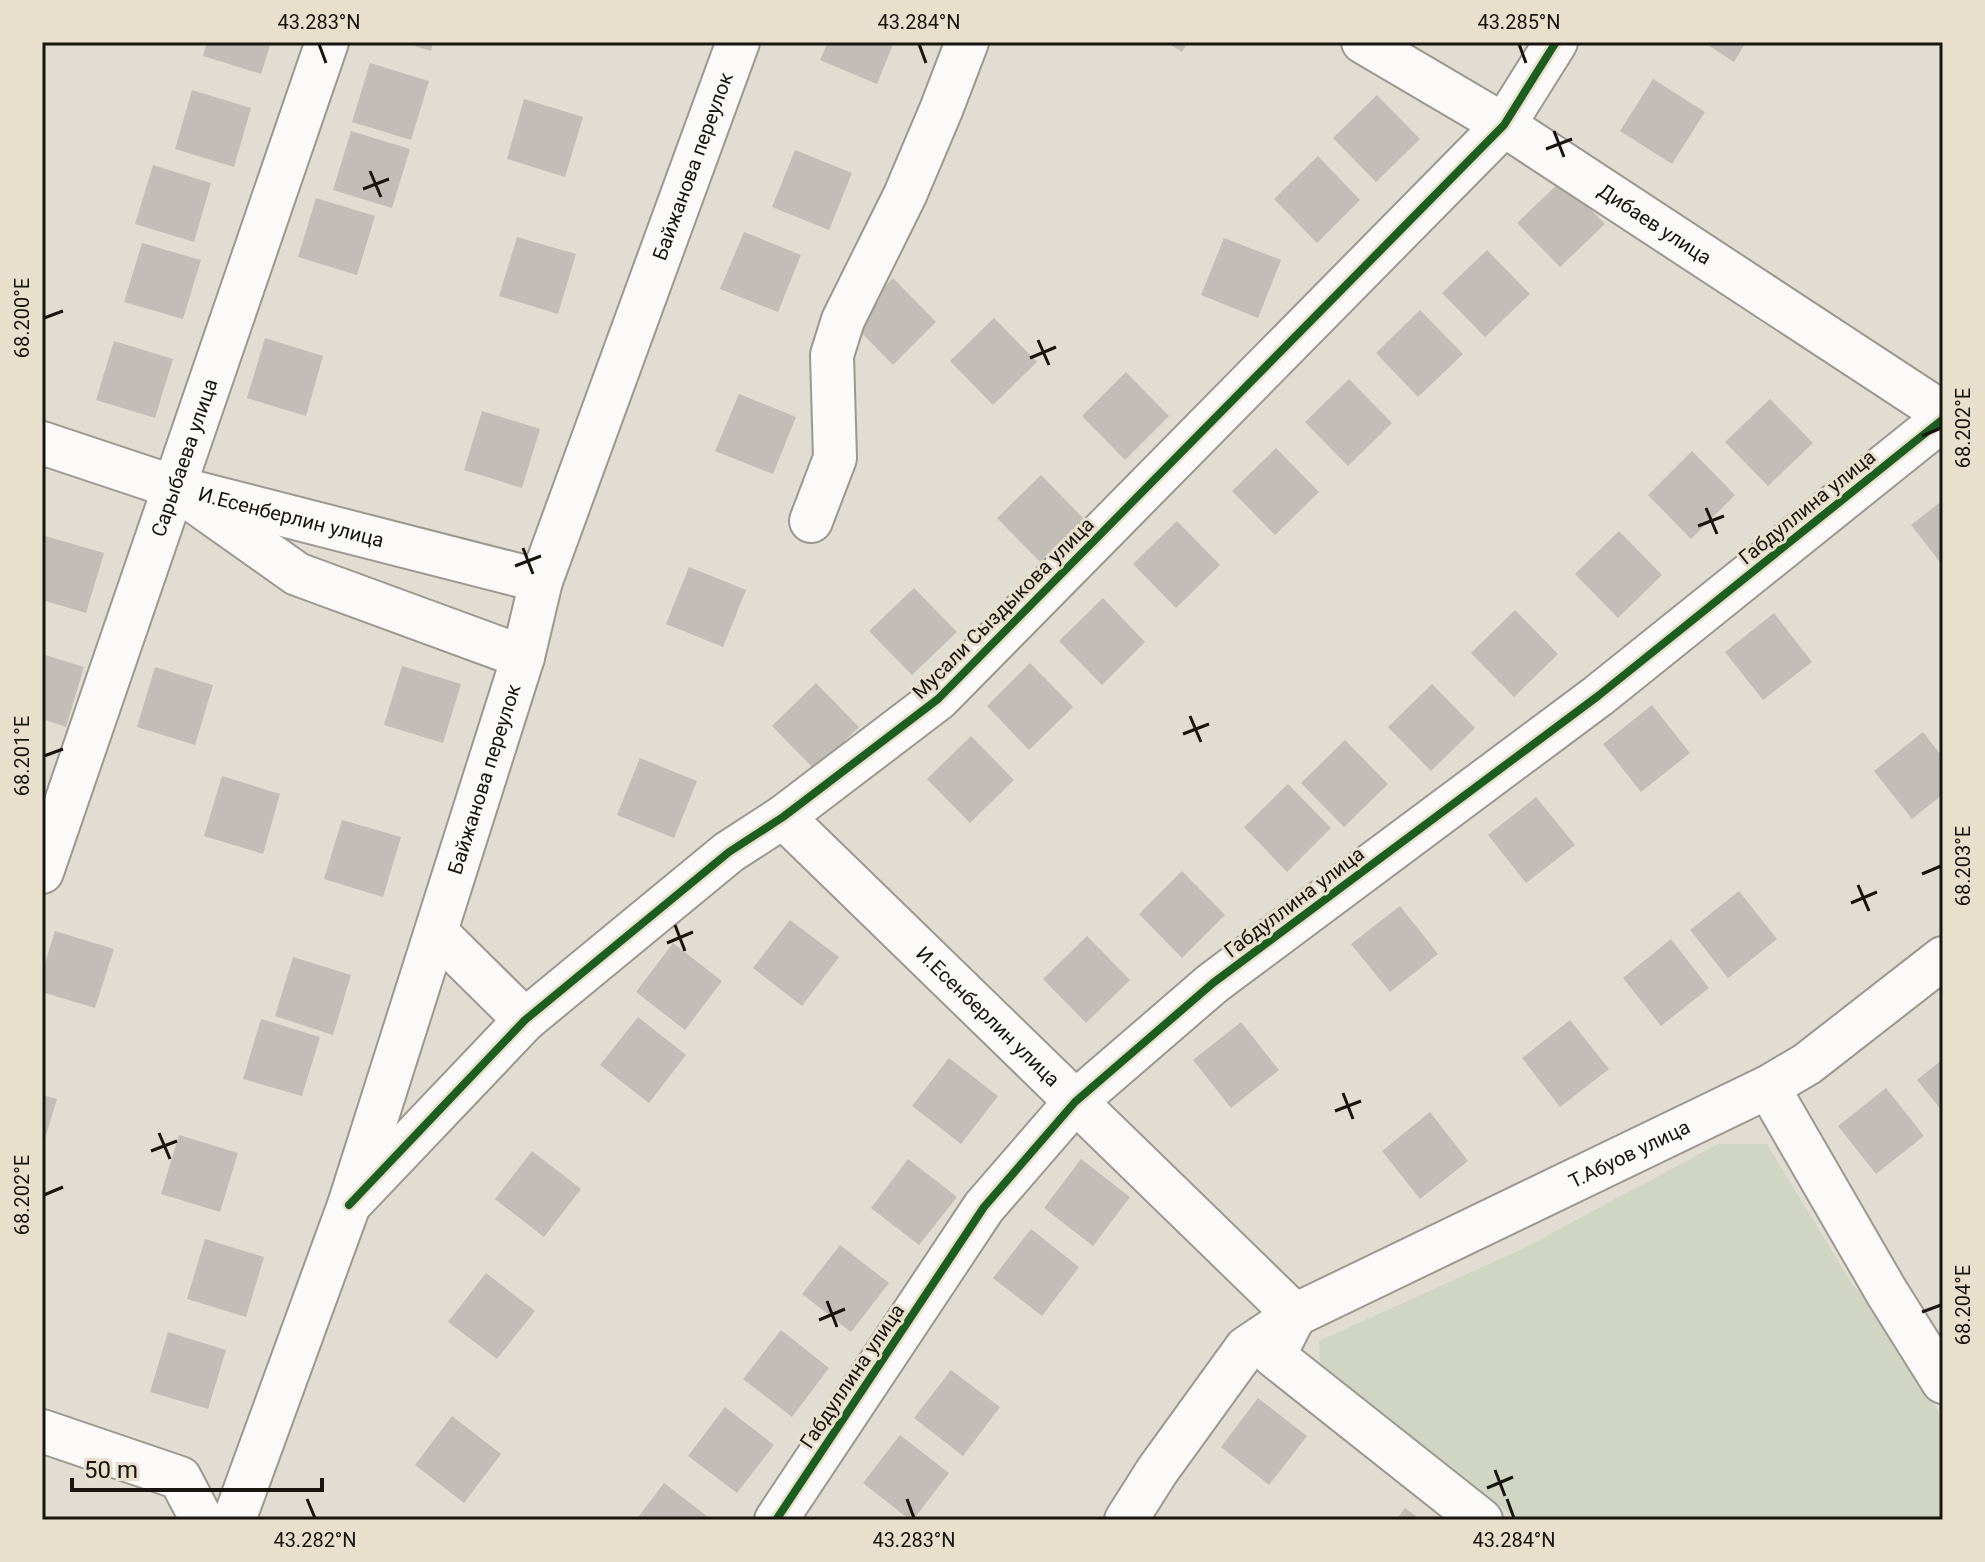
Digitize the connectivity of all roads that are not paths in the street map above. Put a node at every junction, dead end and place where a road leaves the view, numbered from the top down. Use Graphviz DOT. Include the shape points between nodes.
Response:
graph roads {
  1 [pos="327,42"];
  2 [pos="738,42"];
  3 [pos="967,42"];
  4 [pos="1363,42"];
  5 [pos="1556,42"];
  6 [pos="1504,125"];
  7 [pos="1943,416"];
  8 [pos="42,443"];
  9 [pos="174,487"];
  10 [pos="811,521"];
  11 [pos="541,581"];
  12 [pos="523,657"];
  13 [pos="783,817"];
  14 [pos="42,872"];
  15 [pos="436,932"];
  16 [pos="1943,958"];
  17 [pos="525,1020"];
  18 [pos="1768,1087"];
  19 [pos="1075,1102"];
  20 [pos="349,1205"];
  21 [pos="1295,1315"];
  22 [pos="1943,1382"];
  23 [pos="42,1431"];
  24 [pos="202,1520"];
  25 [pos="234,1520"];
  26 [pos="776,1520"];
  27 [pos="1126,1520"];
  28 [pos="1481,1520"];
  1 -- 9 [label="street, Сарыбаева улица"];
  2 -- 11 [label="street, Байжанова переулок"];
  3 -- 10 [label="street" via="905,195 843,320 832,355 835,458"];
  4 -- 6 [label="street, Дибаев улица"];
  5 -- 6 [label="street, Мусали Сыздыкова улица"];
  6 -- 7 [label="street, Дибаев улица"];
  6 -- 13 [label="street, Мусали Сыздыкова улица" via="938,699"];
  7 -- 19 [label="street, Габдуллина улица" via="1598,696 1213,983"];
  8 -- 9 [label="street, И.Есенберлин улица"];
  9 -- 11 [label="street, И.Есенберлин улица"];
  9 -- 12 [label="street" via="297,574"];
  9 -- 14 [label="street, Сарыбаева улица"];
  11 -- 12 [label="street, Байжанова переулок"];
  12 -- 15 [label="street, Байжанова переулок"];
  13 -- 17 [label="street, Мусали Сыздыкова улица" via="729,852"];
  13 -- 19 [label="street, И.Есенберлин улица"];
  15 -- 17 [label="street"];
  15 -- 20 [label="street, Байжанова переулок"];
  16 -- 18 [label="street, Т.Абуов улица" via="1807,1064"];
  17 -- 20 [label="street, Мусали Сыздыкова улица"];
  18 -- 21 [label="street, Т.Абуов улица"];
  18 -- 22 [label="street"];
  19 -- 21 [label="street, И.Есенберлин улица"];
  19 -- 26 [label="street, Габдуллина улица" via="984,1207"];
  20 -- 25 [label="street, Байжанова переулок"];
  21 -- 27 [label="street" via="1246,1348"];
  21 -- 28 [label="street" via="1274,1356"];
  23 -- 24 [label="street" via="180,1478"];
}
